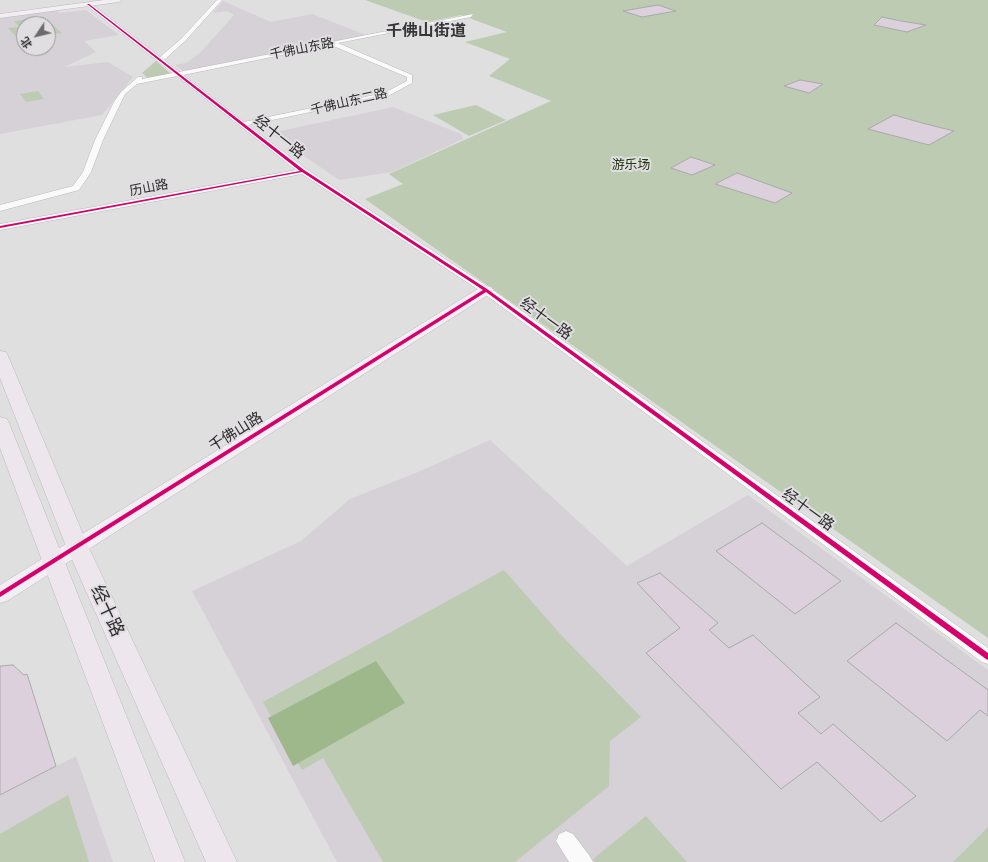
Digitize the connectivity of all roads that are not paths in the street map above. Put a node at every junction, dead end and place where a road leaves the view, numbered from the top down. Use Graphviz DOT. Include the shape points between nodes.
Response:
graph roads {
  1 [pos="118,0"];
  2 [pos="220,0"];
  3 [pos="88,4"];
  4 [pos="471,15"];
  5 [pos="0,16"];
  6 [pos="332,43"];
  7 [pos="160,59"];
  8 [pos="179,74"];
  9 [pos="144,75"];
  10 [pos="134,83"];
  11 [pos="243,124"];
  12 [pos="303,171"];
  13 [pos="0,208"];
  14 [pos="0,227"];
  15 [pos="486,290"];
  16 [pos="0,356"];
  17 [pos="0,423"];
  18 [pos="77,546"];
  19 [pos="54,561"];
  20 [pos="0,595"];
  21 [pos="988,657"];
  22 [pos="566,841"];
  23 [pos="170,862"];
  24 [pos="222,862"];
  25 [pos="582,862"];
  1 -- 3 [label="main road"];
  2 -- 7 [label="street" via="183,40"];
  3 -- 5 [label="main road"];
  3 -- 7 [label="street, 经十一路"];
  4 -- 6 [label="street, 千佛山东路"];
  6 -- 8 [label="street, 千佛山东路"];
  6 -- 11 [label="street, 千佛山东二路" via="410,76 410,82 386,95"];
  7 -- 8 [label="street, 经十一路"];
  8 -- 10 [label="street, 千佛山东路"];
  8 -- 11 [label="street, 经十一路"];
  9 -- 10 [label="street"];
  10 -- 13 [label="street" via="123,93 111,113 87,172 76,188"];
  11 -- 12 [label="street, 经十一路"];
  12 -- 14 [label="street, 历山路"];
  12 -- 15 [label="street, 经十一路"];
  15 -- 18 [label="main road, 千佛山路"];
  15 -- 21 [label="street, 经十一路"];
  16 -- 18 [label="highway, 经十路"];
  17 -- 19 [label="highway, 经十路"];
  18 -- 19 [label="main road, 千佛山路"];
  18 -- 24 [label="highway, 经十路"];
  19 -- 20 [label="main road, 千佛山路"];
  19 -- 23 [label="highway, 经十路"];
  22 -- 25 [label="street"];
}
